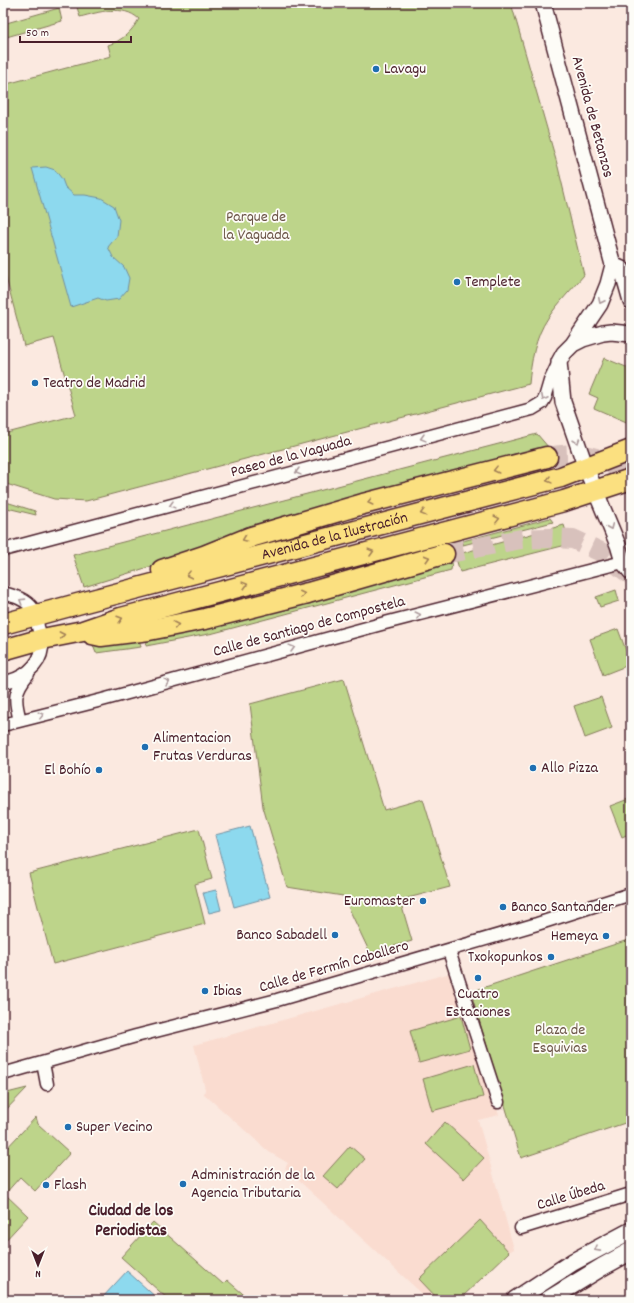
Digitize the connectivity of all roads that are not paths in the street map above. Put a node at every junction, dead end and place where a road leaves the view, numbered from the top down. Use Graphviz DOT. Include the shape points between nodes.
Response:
graph roads {
  1 [pos="543,3"];
  2 [pos="613,265"];
  3 [pos="631,301"];
  4 [pos="631,334"];
  5 [pos="573,344"];
  6 [pos="559,362"];
  7 [pos="631,450"];
  8 [pos="547,457"];
  9 [pos="586,468"];
  10 [pos="631,479"];
  11 [pos="595,492"];
  12 [pos="3,550"];
  13 [pos="444,554"];
  14 [pos="628,571"];
  15 [pos="3,593"];
  16 [pos="96,599"];
  17 [pos="35,616"];
  18 [pos="3,624"];
  19 [pos="83,631"];
  20 [pos="42,639"];
  21 [pos="3,650"];
  22 [pos="30,671"];
  23 [pos="3,682"];
  24 [pos="3,688"];
  25 [pos="15,702"];
  26 [pos="20,720"];
  27 [pos="3,725"];
  28 [pos="631,894"];
  29 [pos="449,950"];
  30 [pos="43,1063"];
  31 [pos="3,1074"];
  32 [pos="47,1084"];
  33 [pos="498,1102"];
  34 [pos="631,1194"];
  35 [pos="521,1228"];
  36 [pos="631,1231"];
  37 [pos="631,1251"];
  38 [pos="515,1300"];
  39 [pos="548,1300"];
  1 -- 2 [label="street, Avenida de Betanzos"];
  2 -- 3 [label="street, Avenida de Betanzos" via="622,269"];
  2 -- 5 [label="street, Avenida de Betanzos, one-way" via="600,304"];
  4 -- 5 [label="street" via="603,333"];
  5 -- 6 [label="street, Avenida de Betanzos"];
  6 -- 9 [label="street, one-way" via="563,402"];
  6 -- 12 [label="street, Paseo de la Vaguada, one-way" via="545,398 532,409"];
  7 -- 9 [label="highway, Avenida de la Ilustración"];
  8 -- 16 [label="highway, one-way" via="363,504 251,536 204,556 134,578 113,587"];
  9 -- 11 [label="street"];
  9 -- 16 [label="highway, Avenida de la Ilustración, one-way" via="546,481"];
  10 -- 11 [label="highway, Avenida de la Ilustración"];
  11 -- 14 [label="street, one-way"];
  19 -- 11 [label="highway, Avenida de la Ilustración, one-way" via="129,616"];
  19 -- 13 [label="highway, one-way" via="101,636 180,625 308,593"];
  26 -- 14 [label="street, Calle de Santiago de Compostela, one-way" via="385,623"];
  17 -- 15 [label="street, one-way" via="33,609 24,601"];
  16 -- 17 [label="highway, Avenida de la Ilustración"];
  17 -- 18 [label="highway, Avenida de la Ilustración"];
  17 -- 20 [label="street"];
  20 -- 19 [label="highway, Avenida de la Ilustración, one-way"];
  20 -- 21 [label="highway, Avenida de la Ilustración"];
  20 -- 22 [label="street" via="40,655"];
  22 -- 23 [label="street"];
  22 -- 25 [label="street" via="18,688"];
  24 -- 25 [label="street"];
  25 -- 26 [label="street"];
  26 -- 27 [label="street, Calle de Santiago de Compostela"];
  28 -- 29 [label="street, Calle de Fermín Caballero"];
  29 -- 30 [label="street, Calle de Fermín Caballero" via="277,1000"];
  29 -- 33 [label="street"];
  30 -- 31 [label="street, Calle de Fermín Caballero"];
  30 -- 32 [label="street"];
  34 -- 35 [label="street, Calle Úbeda"];
  36 -- 38 [label="main road, one-way" via="573,1262"];
  37 -- 39 [label="main road"];
}
